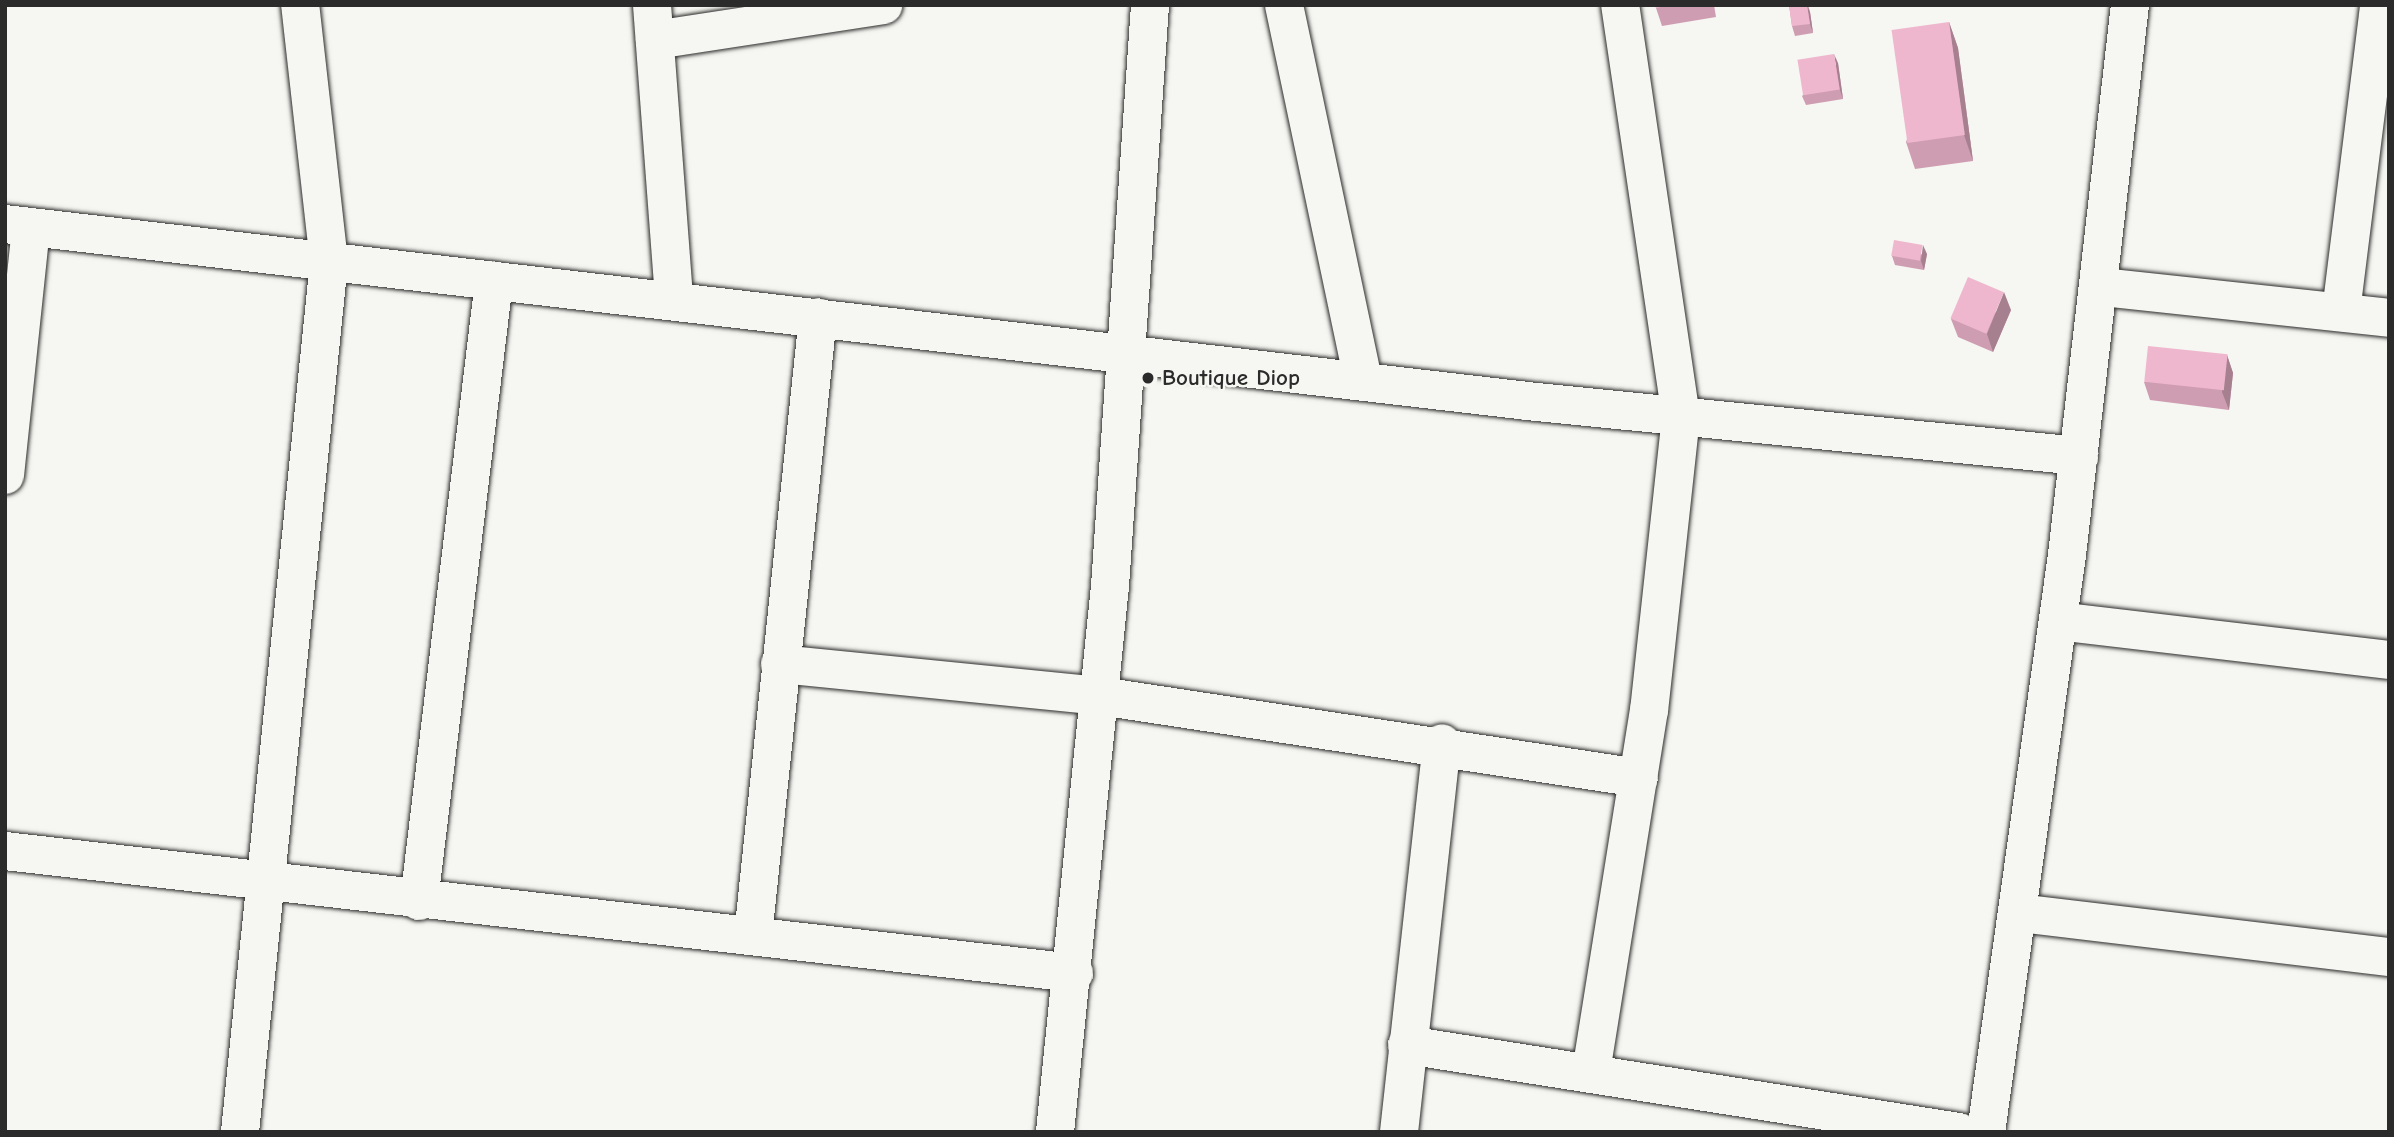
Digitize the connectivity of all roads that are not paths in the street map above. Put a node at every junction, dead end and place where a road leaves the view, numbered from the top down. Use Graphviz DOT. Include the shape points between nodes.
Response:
graph roads {
  1 [pos="300,5"];
  2 [pos="883,5"];
  3 [pos="1150,5"];
  4 [pos="1284,5"];
  5 [pos="1620,5"];
  6 [pos="2130,5"];
  7 [pos="2379,5"];
  8 [pos="653,22"];
  9 [pos="18,226"];
  10 [pos="329,262"];
  11 [pos="494,281"];
  12 [pos="2101,288"];
  13 [pos="674,298"];
  14 [pos="2341,312"];
  15 [pos="818,317"];
  16 [pos="2389,317"];
  17 [pos="1128,352"];
  18 [pos="1363,381"];
  19 [pos="1681,417"];
  20 [pos="2079,456"];
  21 [pos="5,475"];
  22 [pos="2058,621"];
  23 [pos="2389,660"];
  24 [pos="780,664"];
  25 [pos="1100,696"];
  26 [pos="1442,743"];
  27 [pos="1639,778"];
  28 [pos="5,851"];
  29 [pos="262,883"];
  30 [pos="419,901"];
  31 [pos="2019,913"];
  32 [pos="753,936"];
  33 [pos="2389,957"];
  34 [pos="1074,973"];
  35 [pos="1407,1045"];
  36 [pos="1591,1072"];
  37 [pos="240,1132"];
  38 [pos="1055,1132"];
  39 [pos="1399,1132"];
  40 [pos="1959,1132"];
  41 [pos="1986,1132"];
  1 -- 10 [label="street"];
  2 -- 8 [label="street"];
  3 -- 17 [label="street"];
  4 -- 18 [label="street"];
  5 -- 19 [label="street"];
  6 -- 12 [label="street"];
  7 -- 14 [label="street"];
  8 -- 13 [label="street"];
  9 -- 10 [label="street"];
  9 -- 21 [label="street"];
  10 -- 11 [label="street"];
  10 -- 29 [label="street"];
  11 -- 13 [label="street"];
  11 -- 30 [label="street"];
  12 -- 14 [label="street"];
  12 -- 20 [label="street"];
  13 -- 15 [label="street"];
  14 -- 16 [label="street"];
  15 -- 17 [label="street"];
  15 -- 24 [label="street"];
  17 -- 18 [label="street"];
  17 -- 25 [label="street"];
  18 -- 19 [label="street"];
  19 -- 20 [label="street"];
  19 -- 27 [label="street"];
  20 -- 22 [label="street"];
  22 -- 23 [label="street"];
  22 -- 31 [label="street"];
  24 -- 25 [label="street"];
  24 -- 32 [label="street"];
  25 -- 26 [label="street"];
  25 -- 34 [label="street"];
  26 -- 27 [label="street"];
  26 -- 35 [label="street"];
  27 -- 36 [label="street"];
  28 -- 29 [label="street"];
  29 -- 30 [label="street"];
  29 -- 37 [label="street"];
  30 -- 32 [label="street"];
  31 -- 33 [label="street"];
  31 -- 41 [label="street"];
  32 -- 34 [label="street"];
  34 -- 38 [label="street"];
  35 -- 36 [label="street"];
  35 -- 39 [label="street"];
  36 -- 40 [label="street"];
}
